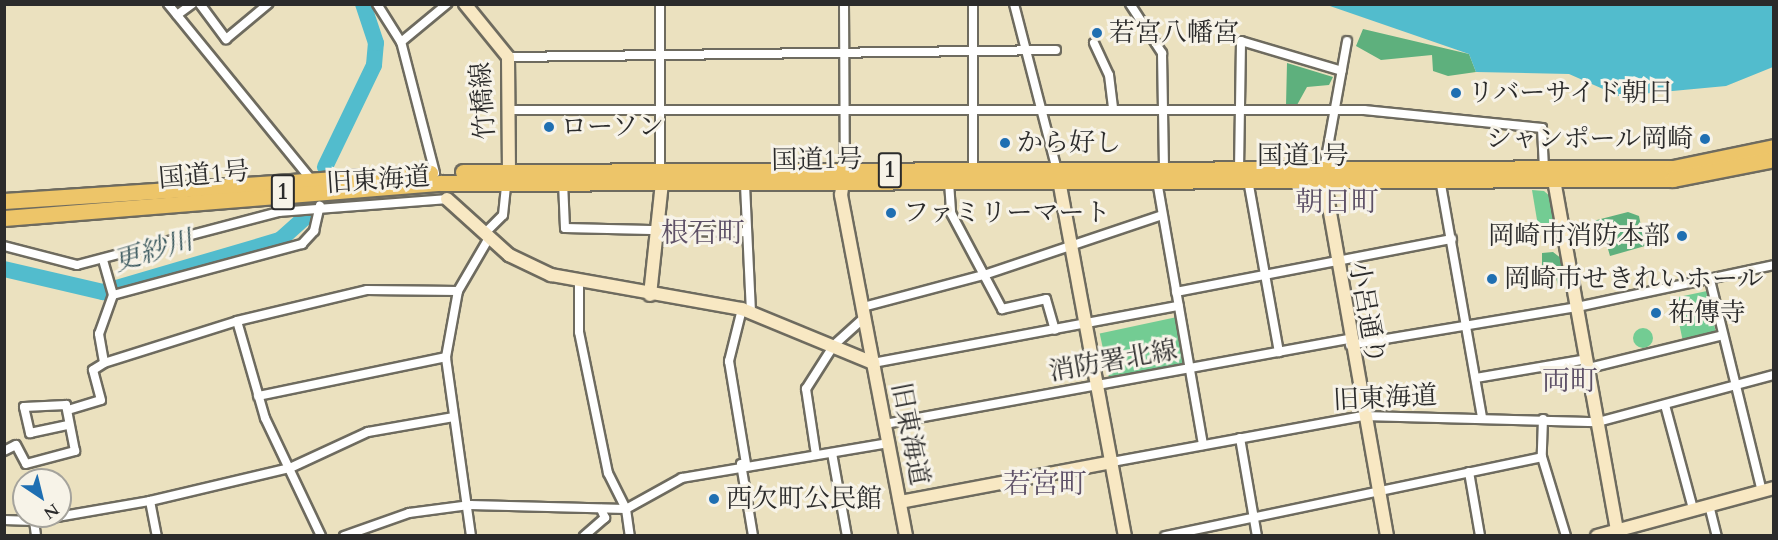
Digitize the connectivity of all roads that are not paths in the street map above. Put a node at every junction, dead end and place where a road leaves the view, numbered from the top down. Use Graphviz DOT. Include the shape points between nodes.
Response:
graph roads {
  1 [pos="168,4"];
  2 [pos="192,4"];
  3 [pos="200,4"];
  4 [pos="268,4"];
  5 [pos="376,4"];
  6 [pos="447,4"];
  7 [pos="465,4"];
  8 [pos="660,4"];
  9 [pos="844,4"];
  10 [pos="973,4"];
  11 [pos="1014,4"];
  12 [pos="1130,4"];
  13 [pos="177,15"];
  14 [pos="1347,41"];
  15 [pos="400,42"];
  16 [pos="1094,43"];
  17 [pos="1056,50"];
  18 [pos="1026,54"];
  19 [pos="844,55"];
  20 [pos="972,55"];
  21 [pos="508,57"];
  22 [pos="661,57"];
  23 [pos="1342,71"];
  24 [pos="1113,108"];
  25 [pos="1164,108"];
  26 [pos="1241,108"];
  27 [pos="1041,109"];
  28 [pos="1335,109"];
  29 [pos="509,110"];
  30 [pos="845,110"];
  31 [pos="973,110"];
  32 [pos="660,111"];
  33 [pos="1773,147"];
  34 [pos="1773,159"];
  35 [pos="974,170"];
  36 [pos="435,173"];
  37 [pos="1549,174"];
  38 [pos="1244,175"];
  39 [pos="1322,175"];
  40 [pos="508,176"];
  41 [pos="661,176"];
  42 [pos="844,176"];
  43 [pos="1160,176"];
  44 [pos="1058,177"];
  45 [pos="310,178"];
  46 [pos="1440,179"];
  47 [pos="563,182"];
  48 [pos="949,182"];
  49 [pos="745,185"];
  50 [pos="275,186"];
  51 [pos="447,199"];
  52 [pos="4,201"];
  53 [pos="320,206"];
  54 [pos="279,212"];
  55 [pos="1162,214"];
  56 [pos="4,218"];
  57 [pos="658,228"];
  58 [pos="747,232"];
  59 [pos="487,236"];
  60 [pos="1452,239"];
  61 [pos="1070,242"];
  62 [pos="4,246"];
  63 [pos="103,260"];
  64 [pos="1336,262"];
  65 [pos="1773,265"];
  66 [pos="987,274"];
  67 [pos="1265,274"];
  68 [pos="1710,280"];
  69 [pos="579,282"];
  70 [pos="458,291"];
  71 [pos="1176,292"];
  72 [pos="112,295"];
  73 [pos="650,295"];
  74 [pos="1179,306"];
  75 [pos="1577,307"];
  76 [pos="747,311"];
  77 [pos="864,312"];
  78 [pos="237,321"];
  79 [pos="1085,323"];
  80 [pos="1466,326"];
  81 [pos="1054,330"];
  82 [pos="1723,334"];
  83 [pos="1348,342"];
  84 [pos="834,345"];
  85 [pos="1279,352"];
  86 [pos="446,357"];
  87 [pos="104,363"];
  88 [pos="873,363"];
  89 [pos="1588,363"];
  90 [pos="1190,369"];
  91 [pos="1773,375"];
  92 [pos="1476,378"];
  93 [pos="1096,384"];
  94 [pos="1736,386"];
  95 [pos="258,396"];
  96 [pos="1665,405"];
  97 [pos="68,410"];
  98 [pos="1363,416"];
  99 [pos="1482,416"];
  100 [pos="454,417"];
  101 [pos="1543,420"];
  102 [pos="1598,422"];
  103 [pos="885,424"];
  104 [pos="68,425"];
  105 [pos="1240,438"];
  106 [pos="889,443"];
  107 [pos="1203,445"];
  108 [pos="4,451"];
  109 [pos="832,453"];
  110 [pos="816,455"];
  111 [pos="1542,457"];
  112 [pos="1112,462"];
  113 [pos="743,464"];
  114 [pos="290,468"];
  115 [pos="1469,472"];
  116 [pos="1768,489"];
  117 [pos="1378,490"];
  118 [pos="150,501"];
  119 [pos="900,502"];
  120 [pos="470,505"];
  121 [pos="1709,505"];
  122 [pos="601,509"];
  123 [pos="626,509"];
  124 [pos="1693,509"];
  125 [pos="72,514"];
  126 [pos="1253,517"];
  127 [pos="1618,532"];
  128 [pos="904,535"];
  129 [pos="157,536"];
  130 [pos="321,536"];
  131 [pos="344,536"];
  132 [pos="471,536"];
  133 [pos="584,536"];
  134 [pos="630,536"];
  135 [pos="753,536"];
  136 [pos="847,536"];
  137 [pos="1125,536"];
  138 [pos="1166,536"];
  139 [pos="1257,536"];
  140 [pos="1387,536"];
  141 [pos="1480,536"];
  142 [pos="1566,536"];
  143 [pos="1597,536"];
  144 [pos="1717,536"];
  1 -- 13 [label="street"];
  2 -- 13 [label="street"];
  3 -- 4 [label="street" via="226,39"];
  5 -- 15 [label="street"];
  6 -- 15 [label="street"];
  7 -- 21 [label="street, 竹橋線"];
  8 -- 22 [label="street"];
  9 -- 19 [label="street"];
  10 -- 20 [label="street"];
  11 -- 18 [label="street"];
  12 -- 25 [label="street" via="1162,53"];
  13 -- 45 [label="street"];
  14 -- 23 [label="street"];
  15 -- 36 [label="street"];
  16 -- 24 [label="street" via="1109,75"];
  17 -- 18 [label="street"];
  18 -- 20 [label="street"];
  18 -- 27 [label="street"];
  19 -- 20 [label="street"];
  19 -- 22 [label="street"];
  19 -- 30 [label="street"];
  20 -- 31 [label="street"];
  21 -- 22 [label="street"];
  21 -- 29 [label="street, 竹橋線"];
  22 -- 32 [label="street"];
  23 -- 26 [label="street" via="1241,41"];
  23 -- 28 [label="street"];
  24 -- 25 [label="street"];
  24 -- 27 [label="street"];
  25 -- 26 [label="street"];
  25 -- 43 [label="street"];
  26 -- 28 [label="street"];
  26 -- 38 [label="street"];
  27 -- 31 [label="street"];
  27 -- 44 [label="street"];
  28 -- 37 [label="street" via="1542,128"];
  28 -- 39 [label="street"];
  29 -- 32 [label="street"];
  29 -- 40 [label="street, 竹橋線"];
  30 -- 31 [label="street"];
  30 -- 32 [label="street"];
  30 -- 42 [label="street"];
  31 -- 35 [label="street"];
  32 -- 41 [label="street"];
  33 -- 37 [label="highway, 国道1号 / 1" via="1673,168"];
  34 -- 37 [label="highway, 国道1号 / 1" via="1673,179"];
  35 -- 42 [label="highway, 国道1号 / 1"];
  35 -- 44 [label="highway, 国道1号 / 1"];
  36 -- 40 [label="highway, 国道1号 / 1"];
  36 -- 45 [label="highway, 国道1号 / 1"];
  37 -- 39 [label="highway, 国道1号 / 1"];
  37 -- 46 [label="highway, 国道1号 / 1"];
  37 -- 75 [label="street"];
  38 -- 39 [label="highway, 国道1号 / 1"];
  38 -- 43 [label="highway, 国道1号 / 1"];
  38 -- 67 [label="street"];
  39 -- 46 [label="highway, 国道1号 / 1"];
  39 -- 64 [label="street, 小呂通り"];
  40 -- 41 [label="highway, 国道1号 / 1"];
  40 -- 47 [label="highway, 国道1号 / 1"];
  40 -- 50 [label="highway, 国道1号 / 1"];
  40 -- 59 [label="street" via="503,215"];
  41 -- 42 [label="highway, 国道1号 / 1"];
  41 -- 47 [label="highway, 国道1号 / 1"];
  41 -- 49 [label="highway, 国道1号 / 1"];
  41 -- 57 [label="street"];
  42 -- 48 [label="highway, 国道1号 / 1"];
  42 -- 49 [label="highway, 国道1号 / 1"];
  42 -- 77 [label="street"];
  43 -- 44 [label="highway, 国道1号 / 1"];
  43 -- 55 [label="street"];
  44 -- 48 [label="highway, 国道1号 / 1"];
  44 -- 61 [label="street"];
  45 -- 50 [label="highway, 国道1号 / 1"];
  46 -- 60 [label="street"];
  47 -- 57 [label="street" via="565,228"];
  48 -- 66 [label="street" via="951,213"];
  49 -- 58 [label="street"];
  50 -- 52 [label="highway, 国道1号 / 1"];
  50 -- 54 [label="street"];
  50 -- 56 [label="highway, 国道1号 / 1"];
  51 -- 53 [label="street, 旧東海道"];
  51 -- 59 [label="street, 旧東海道"];
  53 -- 54 [label="street, 旧東海道"];
  53 -- 72 [label="street" via="314,231 302,244"];
  54 -- 63 [label="street, 旧東海道"];
  55 -- 61 [label="street"];
  55 -- 71 [label="street"];
  57 -- 58 [label="street"];
  57 -- 73 [label="street"];
  58 -- 76 [label="street"];
  59 -- 69 [label="street, 旧東海道" via="524,264"];
  59 -- 70 [label="street"];
  60 -- 64 [label="street"];
  60 -- 80 [label="street"];
  61 -- 66 [label="street"];
  61 -- 79 [label="street"];
  62 -- 63 [label="street, 旧東海道" via="77,265"];
  63 -- 72 [label="street"];
  64 -- 67 [label="street"];
  64 -- 83 [label="street, 小呂通り"];
  65 -- 68 [label="street, 消防署北線"];
  66 -- 77 [label="street"];
  66 -- 81 [label="street" via="1002,309 1046,299"];
  67 -- 71 [label="street"];
  67 -- 85 [label="street"];
  68 -- 75 [label="street, 消防署北線"];
  68 -- 82 [label="street"];
  69 -- 73 [label="street, 旧東海道"];
  69 -- 123 [label="street" via="583,354 608,473"];
  70 -- 78 [label="street" via="367,290"];
  70 -- 86 [label="street"];
  71 -- 74 [label="street"];
  72 -- 87 [label="street" via="99,334"];
  73 -- 76 [label="street, 旧東海道"];
  74 -- 79 [label="street"];
  74 -- 90 [label="street"];
  75 -- 80 [label="street, 消防署北線"];
  75 -- 89 [label="street"];
  76 -- 84 [label="street, 旧東海道"];
  76 -- 113 [label="street" via="729,361"];
  77 -- 84 [label="street"];
  77 -- 88 [label="street"];
  78 -- 87 [label="street"];
  78 -- 95 [label="street"];
  79 -- 81 [label="street"];
  79 -- 93 [label="street"];
  80 -- 83 [label="street, 消防署北線"];
  80 -- 92 [label="street"];
  81 -- 88 [label="street"];
  82 -- 89 [label="street"];
  82 -- 94 [label="street"];
  83 -- 85 [label="street, 消防署北線"];
  83 -- 98 [label="street, 小呂通り"];
  84 -- 88 [label="street, 旧東海道"];
  84 -- 110 [label="street" via="806,389"];
  85 -- 90 [label="street, 消防署北線"];
  86 -- 95 [label="street"];
  86 -- 100 [label="street"];
  87 -- 97 [label="street" via="93,370 101,400"];
  88 -- 103 [label="street, 旧東海道"];
  89 -- 92 [label="street"];
  89 -- 102 [label="street"];
  90 -- 93 [label="street, 消防署北線"];
  90 -- 107 [label="street"];
  91 -- 94 [label="street, 旧東海道"];
  92 -- 99 [label="street"];
  93 -- 103 [label="street, 消防署北線"];
  93 -- 112 [label="street"];
  94 -- 96 [label="street, 旧東海道"];
  94 -- 116 [label="street"];
  95 -- 114 [label="street"];
  96 -- 102 [label="street, 旧東海道"];
  96 -- 124 [label="street"];
  97 -- 104 [label="street"];
  97 -- 104 [label="street" via="61,402 24,407 30,433"];
  98 -- 99 [label="street, 旧東海道"];
  98 -- 105 [label="street, 旧東海道"];
  98 -- 117 [label="street, 小呂通り"];
  99 -- 101 [label="street, 旧東海道"];
  100 -- 114 [label="street" via="368,432"];
  100 -- 120 [label="street"];
  101 -- 102 [label="street, 旧東海道"];
  101 -- 111 [label="street"];
  102 -- 127 [label="street"];
  103 -- 106 [label="street, 旧東海道"];
  104 -- 108 [label="street" via="75,451 26,464 16,445"];
  105 -- 107 [label="street, 旧東海道"];
  105 -- 126 [label="street"];
  106 -- 109 [label="street"];
  106 -- 119 [label="street, 旧東海道"];
  107 -- 112 [label="street, 旧東海道"];
  109 -- 110 [label="street"];
  109 -- 136 [label="street"];
  110 -- 113 [label="street"];
  111 -- 115 [label="street"];
  111 -- 142 [label="street"];
  112 -- 119 [label="street, 旧東海道"];
  112 -- 137 [label="street"];
  113 -- 123 [label="street" via="682,478"];
  113 -- 135 [label="street"];
  114 -- 118 [label="street"];
  114 -- 130 [label="street" via="310,521"];
  115 -- 117 [label="street"];
  115 -- 141 [label="street"];
  116 -- 121 [label="street"];
  117 -- 126 [label="street"];
  117 -- 140 [label="street, 小呂通り"];
  118 -- 125 [label="street"];
  118 -- 129 [label="street"];
  119 -- 128 [label="street"];
  120 -- 122 [label="street"];
  120 -- 131 [label="street" via="409,513"];
  120 -- 132 [label="street"];
  121 -- 124 [label="street"];
  121 -- 144 [label="street"];
  122 -- 123 [label="street"];
  122 -- 133 [label="street" via="604,518"];
  123 -- 134 [label="street"];
  124 -- 127 [label="street"];
  126 -- 138 [label="street"];
  126 -- 139 [label="street"];
  127 -- 143 [label="street"];
}
